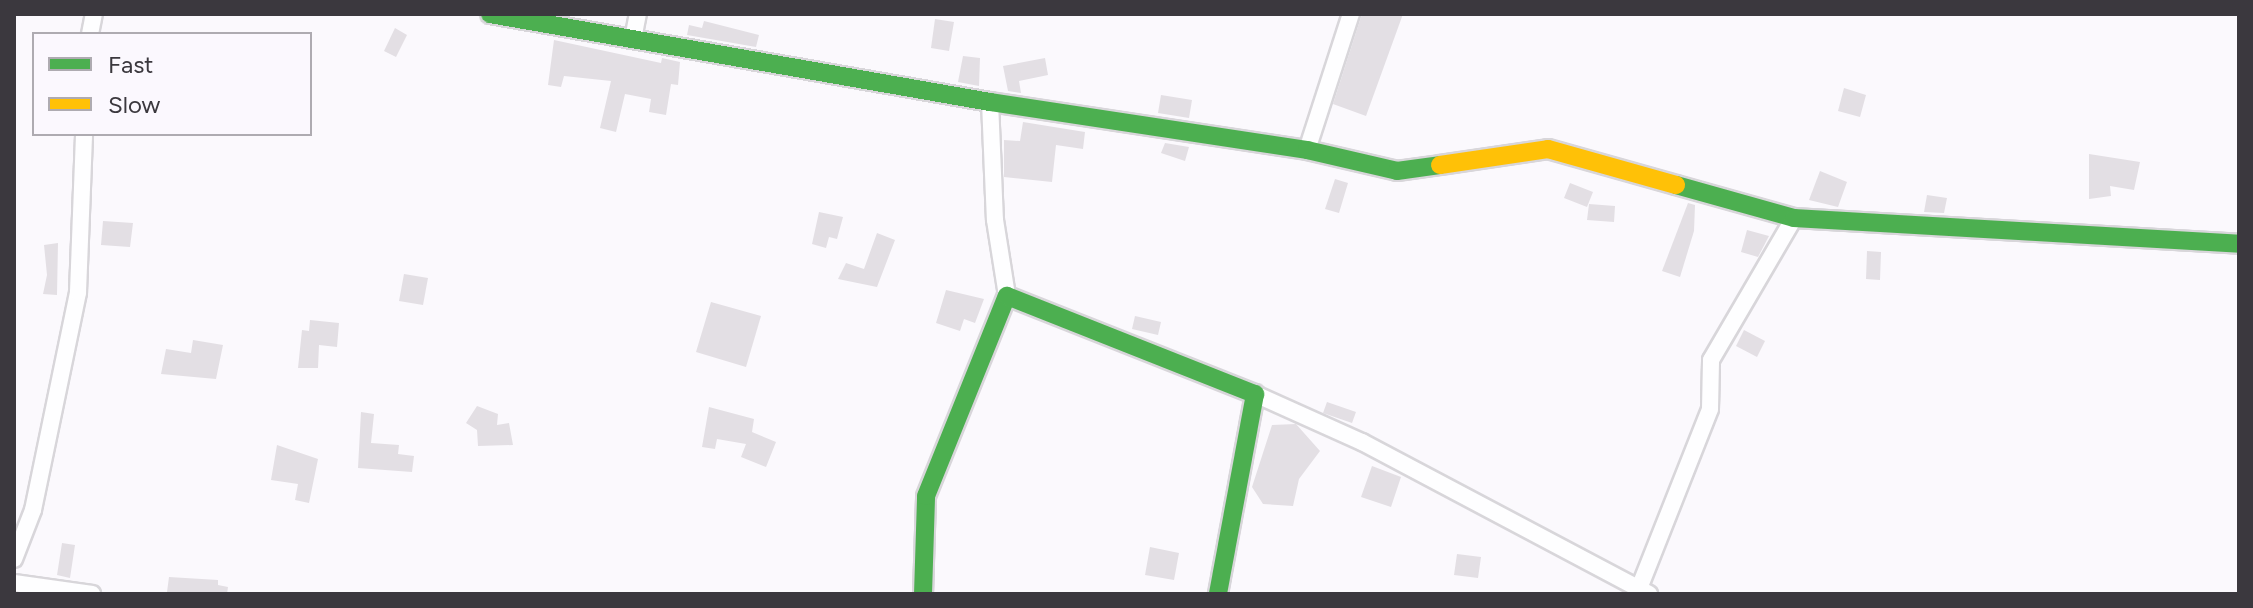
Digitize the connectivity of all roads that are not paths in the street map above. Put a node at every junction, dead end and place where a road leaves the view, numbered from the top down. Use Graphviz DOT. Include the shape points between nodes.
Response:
graph roads {
  1 [pos="490,14"];
  2 [pos="638,14"];
  3 [pos="1351,14"];
  4 [pos="633,39"];
  5 [pos="990,102"];
  6 [pos="84,136"];
  7 [pos="1307,150"];
  8 [pos="1794,218"];
  9 [pos="2239,244"];
  10 [pos="1007,296"];
  11 [pos="1255,394"];
  12 [pos="14,559"];
  13 [pos="14,583"];
  14 [pos="1644,590"];
  15 [pos="92,594"];
  16 [pos="923,594"];
  17 [pos="1218,594"];
  1 -- 4 [label="street"];
  2 -- 4 [label="street"];
  3 -- 7 [label="street"];
  4 -- 5 [label="street"];
  5 -- 7 [label="street"];
  5 -- 10 [label="street" via="995,220"];
  6 -- 12 [label="street" via="78,292 33,510"];
  7 -- 8 [label="street" via="1397,171 1548,149"];
  8 -- 9 [label="street"];
  8 -- 14 [label="street" via="1711,360 1710,409"];
  10 -- 11 [label="street"];
  10 -- 16 [label="street" via="926,496"];
  11 -- 14 [label="street" via="1362,442"];
  11 -- 17 [label="street"];
  13 -- 15 [label="street"];
}
